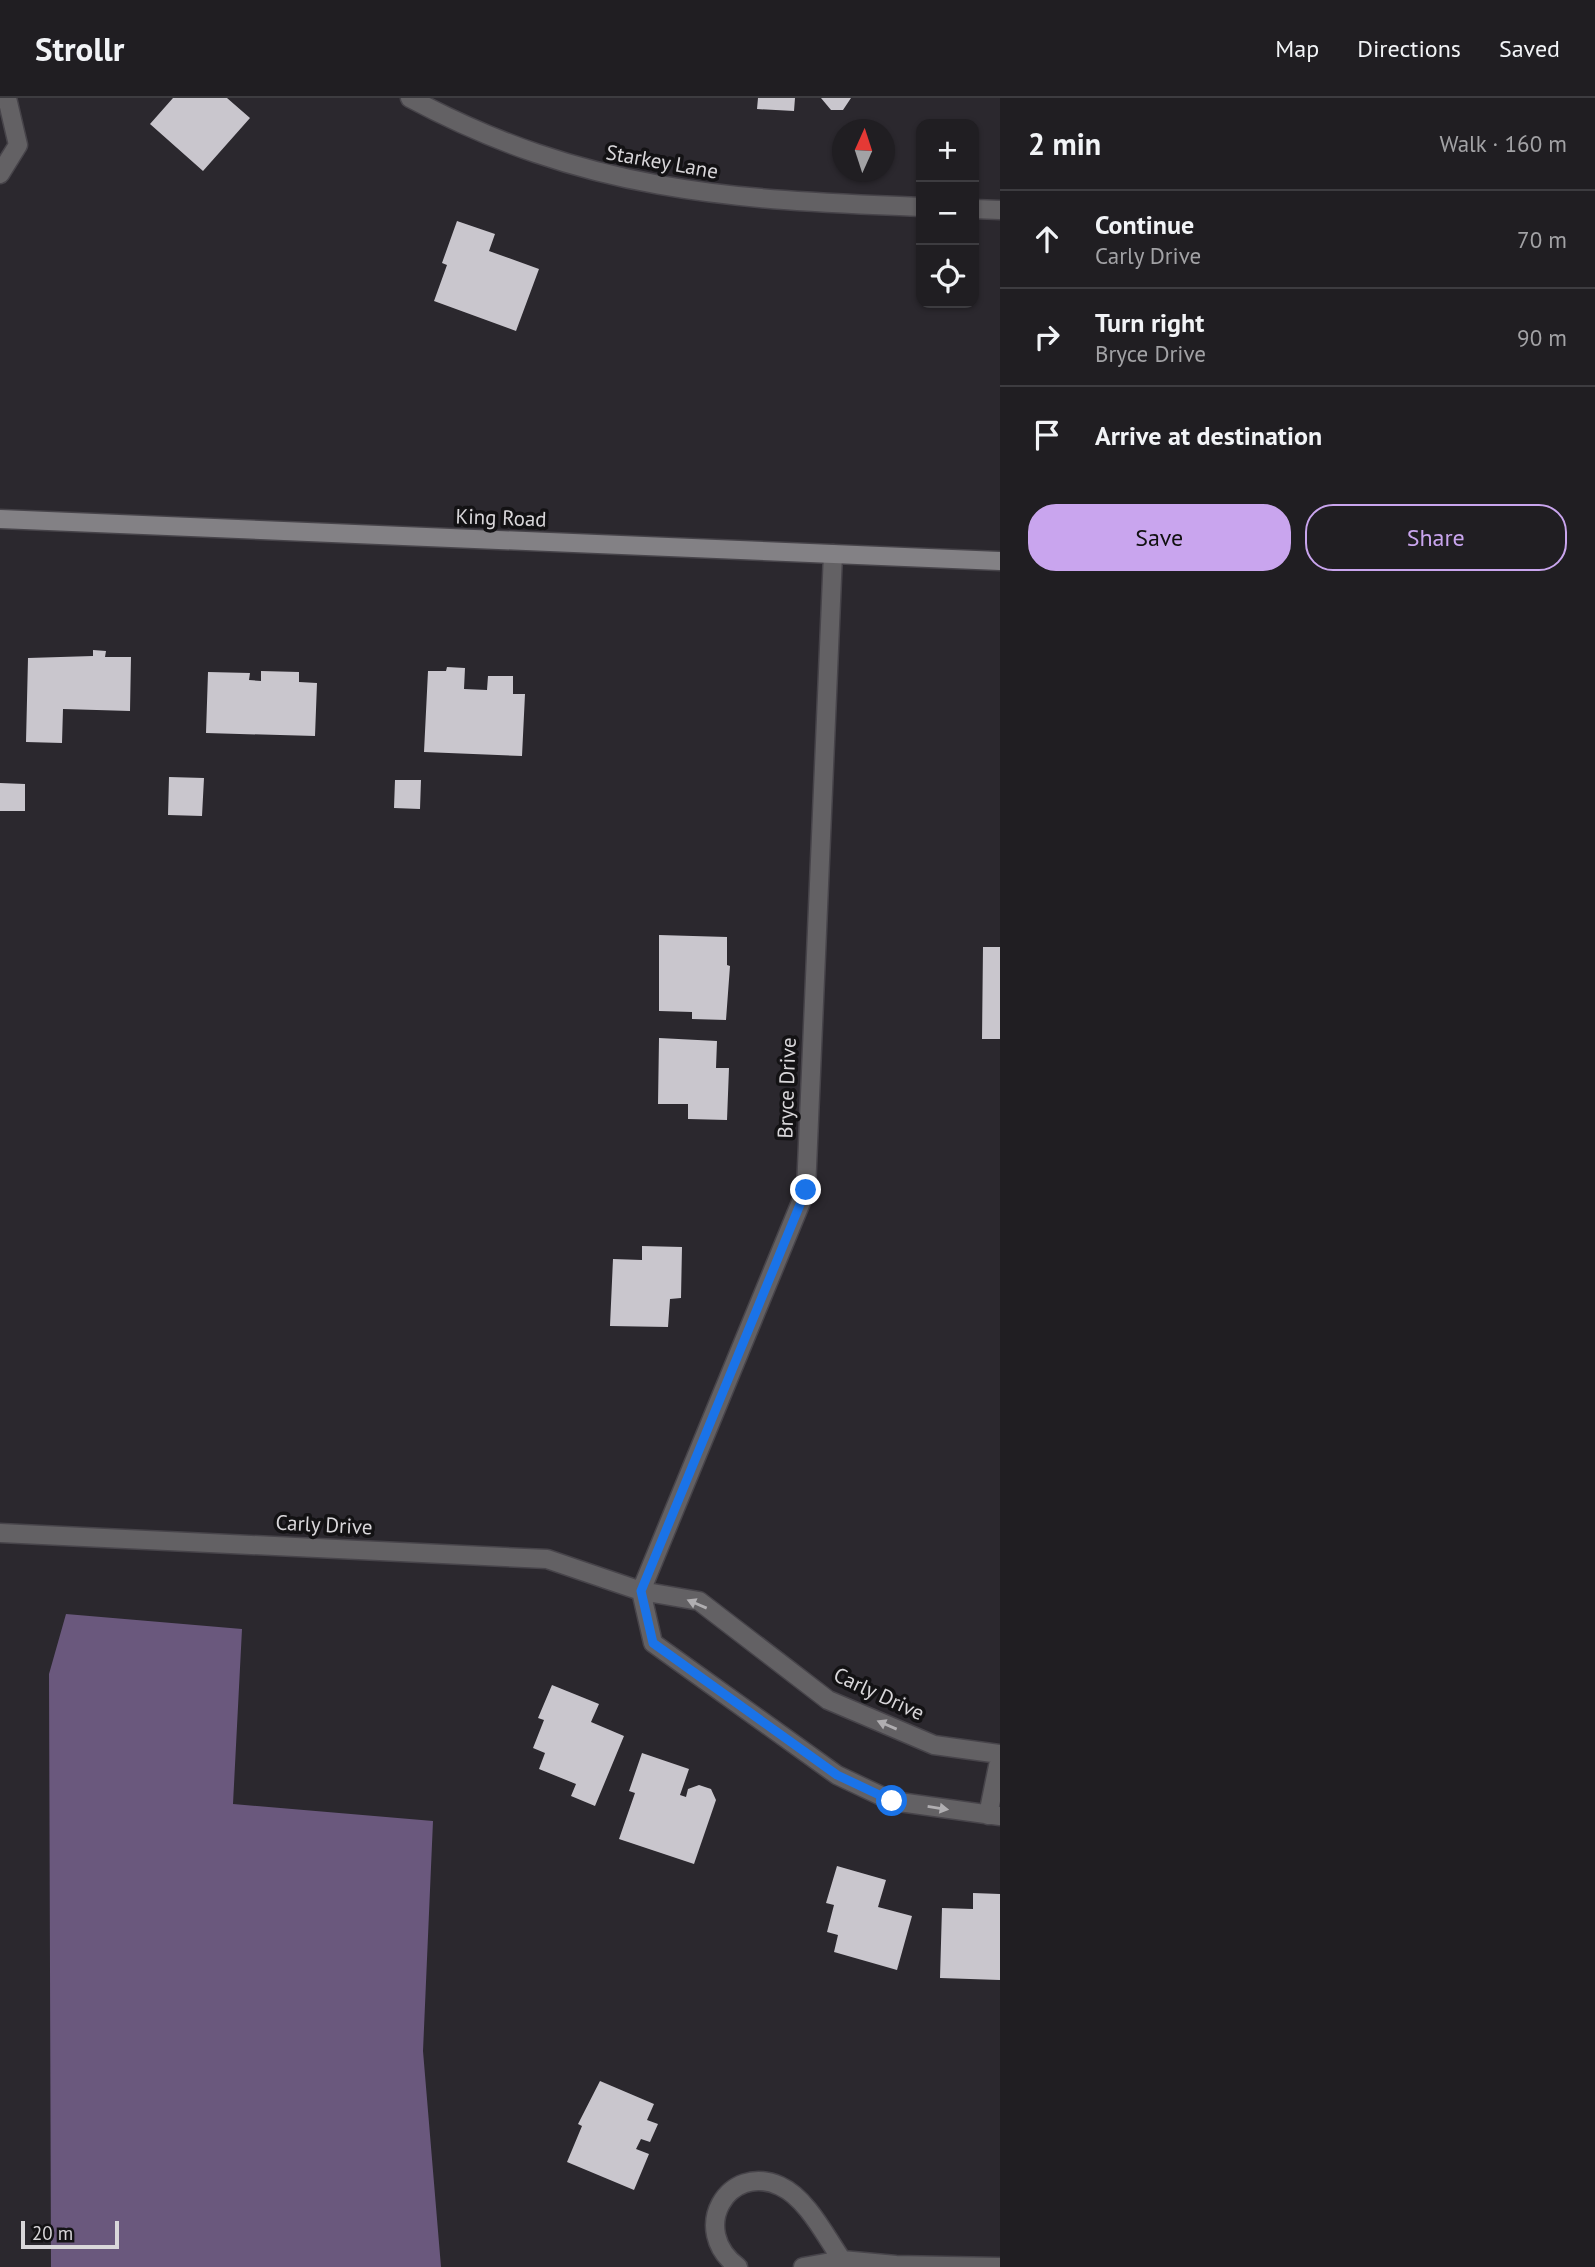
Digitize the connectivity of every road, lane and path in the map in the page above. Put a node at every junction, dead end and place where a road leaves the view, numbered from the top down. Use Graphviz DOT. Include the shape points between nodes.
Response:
graph roads {
  1 [pos="7,98"];
  2 [pos="410,98"];
  3 [pos="0,174"];
  4 [pos="916,207"];
  5 [pos="979,209"];
  6 [pos="1000,210"];
  7 [pos="0,519"];
  8 [pos="832,554"];
  9 [pos="1000,561"];
  10 [pos="0,1533"];
  11 [pos="641,1591"];
  12 [pos="1000,1755"];
  13 [pos="994,1816"];
  14 [pos="842,2260"];
  15 [pos="738,2267"];
  16 [pos="803,2267"];
  17 [pos="999,2267"];
  1 -- 3 [label="street" via="19,145"];
  2 -- 4 [label="street, Starkey Lane" via="464,127 595,173 722,196"];
  5 -- 6 [label="street"];
  7 -- 8 [label="street, King Road"];
  8 -- 9 [label="street, King Road"];
  8 -- 11 [label="street, Bryce Drive" via="806,1190"];
  10 -- 11 [label="street, Carly Drive" via="547,1559"];
  12 -- 11 [label="street, Carly Drive, one-way" via="933,1745 828,1700 699,1601"];
  11 -- 13 [label="street, Carly Drive, one-way" via="653,1643 837,1775 892,1801"];
  12 -- 13 [label="street, Carly Drive"];
  14 -- 15 [label="street" via="797,2199 782,2186 752,2182 731,2190 716,2214 719,2249"];
  14 -- 16 [label="street"];
  14 -- 17 [label="street"];
}
